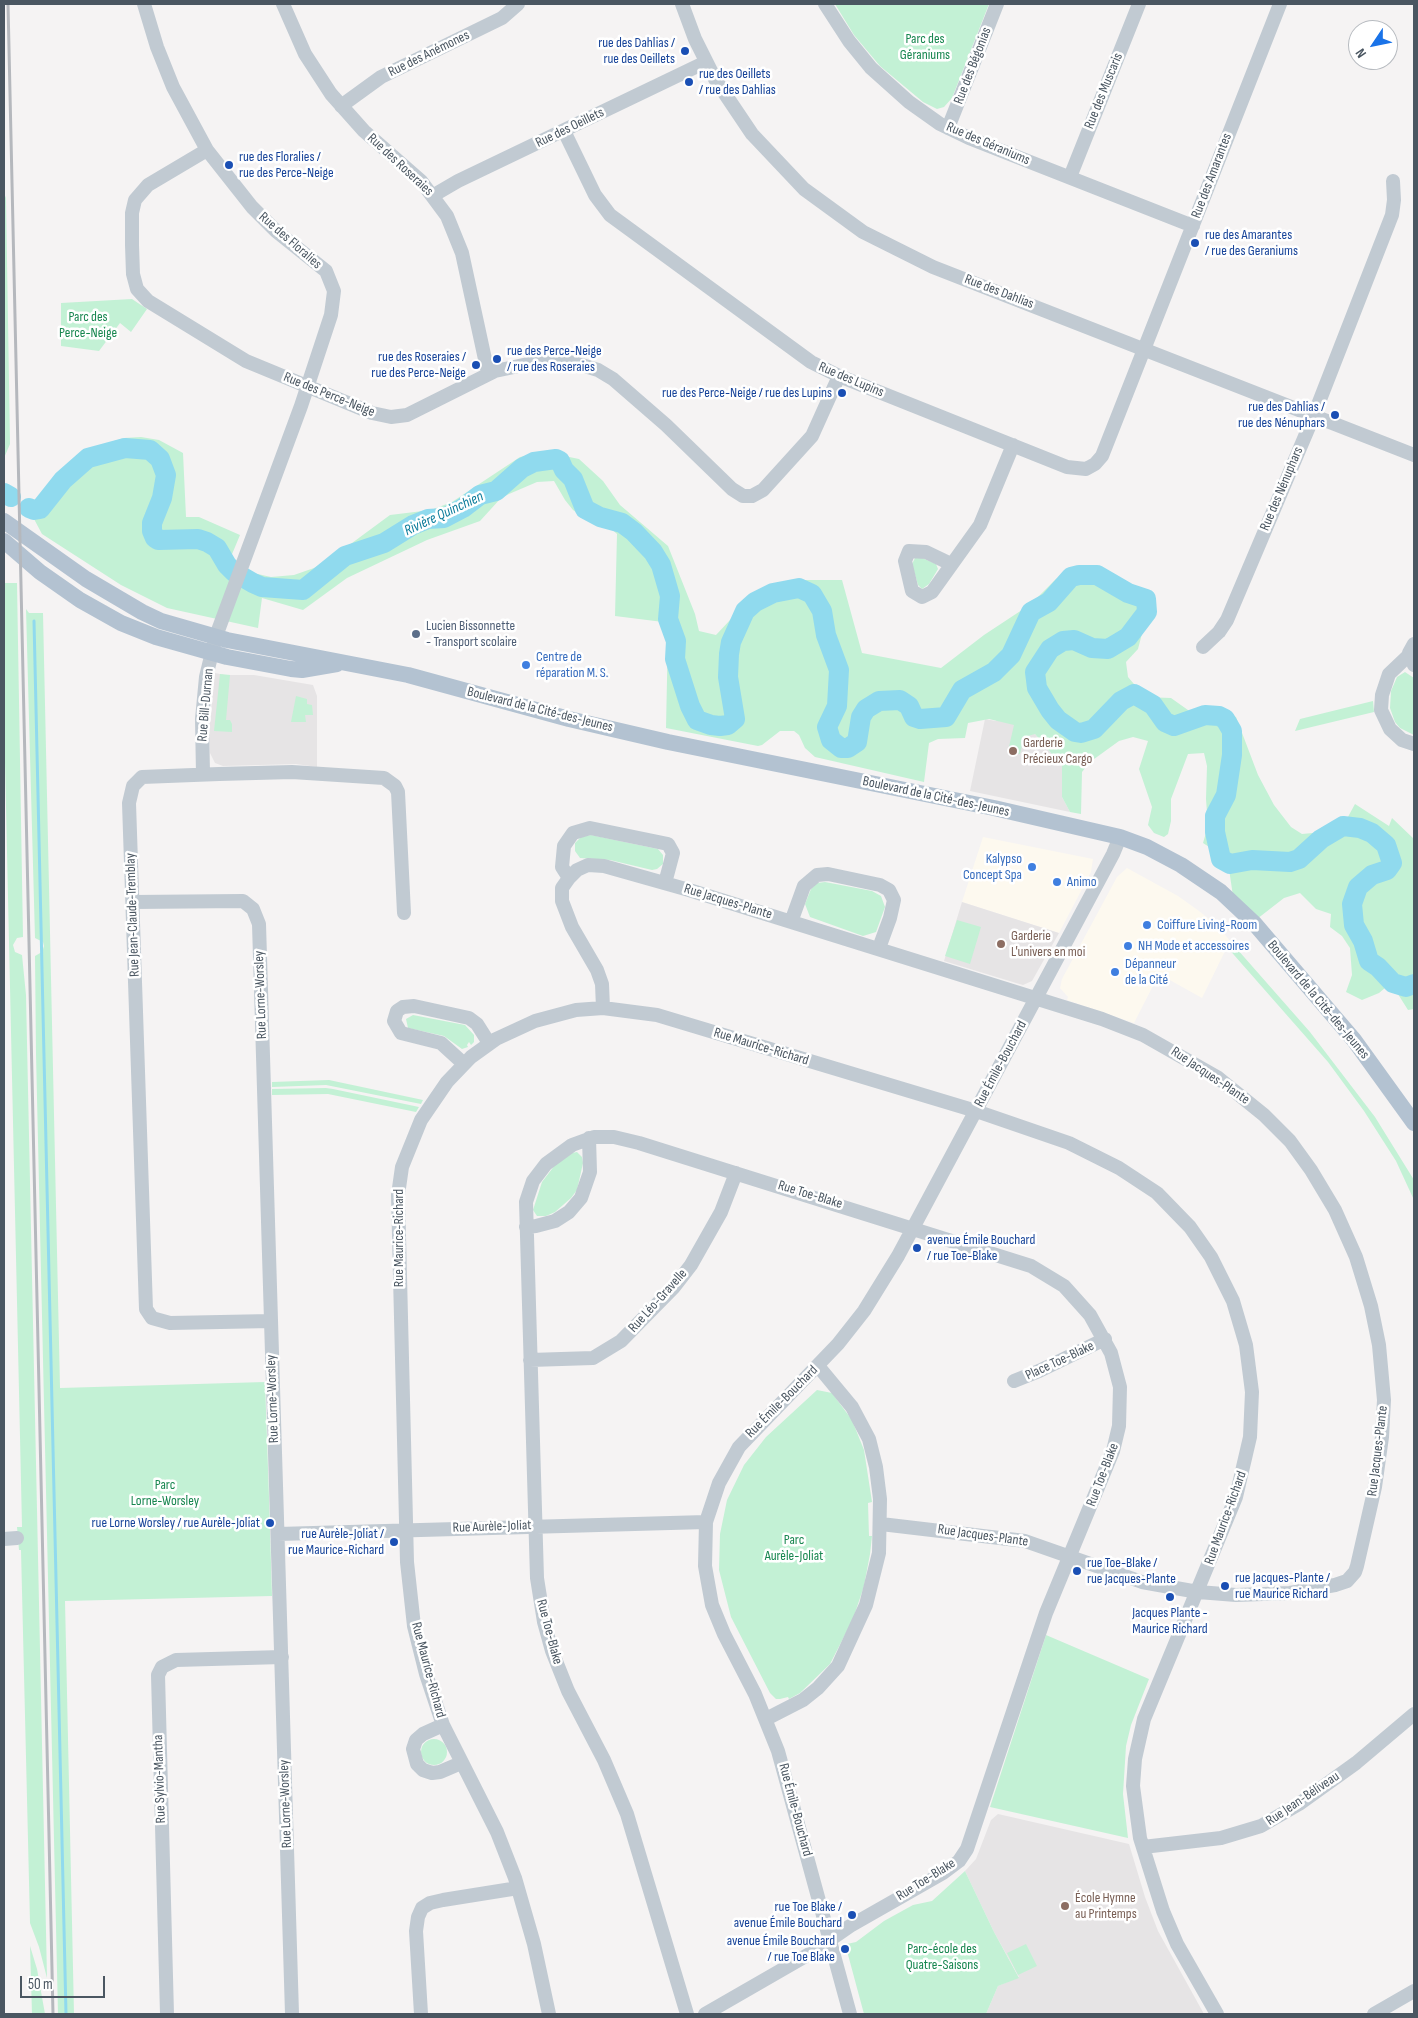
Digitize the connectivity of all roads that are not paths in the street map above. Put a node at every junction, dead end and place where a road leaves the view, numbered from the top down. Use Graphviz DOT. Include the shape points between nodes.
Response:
graph roads {
  1 [pos="144,4"];
  2 [pos="283,4"];
  3 [pos="518,4"];
  4 [pos="682,4"];
  5 [pos="825,4"];
  6 [pos="997,4"];
  7 [pos="1139,4"];
  8 [pos="1280,4"];
  9 [pos="706,62"];
  10 [pos="341,106"];
  11 [pos="948,128"];
  12 [pos="564,131"];
  13 [pos="207,150"];
  14 [pos="1070,177"];
  15 [pos="1393,181"];
  16 [pos="434,196"];
  17 [pos="1192,226"];
  18 [pos="1144,349"];
  19 [pos="488,373"];
  20 [pos="839,376"];
  21 [pos="307,387"];
  22 [pos="1314,415"];
  23 [pos="1013,445"];
  24 [pos="1414,455"];
  25 [pos="4,521"];
  26 [pos="4,541"];
  27 [pos="951,564"];
  28 [pos="216,636"];
  29 [pos="1203,648"];
  30 [pos="212,653"];
  31 [pos="1412,655"];
  32 [pos="344,663"];
  33 [pos="1414,744"];
  34 [pos="203,774"];
  35 [pos="1120,837"];
  36 [pos="569,878"];
  37 [pos="665,882"];
  38 [pos="133,902"];
  39 [pos="404,912"];
  40 [pos="791,922"];
  41 [pos="879,948"];
  42 [pos="1036,998"];
  43 [pos="603,1008"];
  44 [pos="489,1043"];
  45 [pos="464,1064"];
  46 [pos="976,1111"];
  47 [pos="1414,1124"];
  48 [pos="589,1138"];
  49 [pos="736,1173"];
  50 [pos="526,1227"];
  51 [pos="914,1228"];
  52 [pos="272,1321"];
  53 [pos="1105,1339"];
  54 [pos="530,1360"];
  55 [pos="818,1366"];
  56 [pos="1014,1381"];
  57 [pos="706,1522"];
  58 [pos="881,1524"];
  59 [pos="534,1526"];
  60 [pos="406,1530"];
  61 [pos="278,1534"];
  62 [pos="1069,1556"];
  63 [pos="1198,1592"];
  64 [pos="282,1657"];
  65 [pos="1414,1714"];
  66 [pos="766,1719"];
  67 [pos="443,1725"];
  68 [pos="461,1763"];
  69 [pos="1143,1847"];
  70 [pos="518,1888"];
  71 [pos="830,1940"];
  72 [pos="1414,1991"];
  73 [pos="167,2014"];
  74 [pos="292,2014"];
  75 [pos="421,2014"];
  76 [pos="549,2014"];
  77 [pos="687,2014"];
  78 [pos="705,2014"];
  79 [pos="850,2014"];
  80 [pos="1217,2014"];
  81 [pos="1374,2014"];
  1 -- 13 [label="street, Rue des Floralies" via="173,87"];
  2 -- 10 [label="street, Rue des Roseraies" via="305,54"];
  3 -- 10 [label="street, Rue des Anémones" via="502,18 381,77"];
  4 -- 9 [label="street, Rue des Dahlias"];
  5 -- 11 [label="street, Rue des Géraniums" via="848,41 878,76 920,111"];
  6 -- 11 [label="street, Rue des Bégonias"];
  7 -- 14 [label="street, Rue des Muscaris"];
  8 -- 17 [label="street, Rue des Amarantes"];
  9 -- 12 [label="street, Rue des Oeillets"];
  9 -- 18 [label="street, Rue des Dahlias" via="742,120 774,160 812,195 863,232 933,267"];
  10 -- 16 [label="street, Rue des Roseraies" via="364,132"];
  11 -- 14 [label="street, Rue des Géraniums"];
  12 -- 16 [label="street, Rue des Oeillets" via="458,181"];
  12 -- 20 [label="street, Rue des Lupins" via="595,195 610,215 803,357"];
  13 -- 21 [label="street, Rue des Floralies" via="252,207 322,268 332,282 333,306"];
  13 -- 21 [label="street, Rue des Perce-Neige" via="148,185 135,200 132,246 137,289 148,301 237,356"];
  14 -- 17 [label="street, Rue des Géraniums"];
  15 -- 22 [label="street, Rue des Nénuphars" via="1392,215"];
  16 -- 19 [label="street, Rue des Roseraies" via="459,243"];
  17 -- 18 [label="street, Rue des Amarantes"];
  18 -- 22 [label="street, Rue des Dahlias"];
  18 -- 23 [label="street, Rue des Lupins" via="1102,456 1095,464 1086,470 1075,469"];
  19 -- 20 [label="street, Rue des Perce-Neige" via="553,360 604,372 732,489 748,496 763,490 806,443 820,421"];
  19 -- 21 [label="street, Rue des Perce-Neige" via="412,413 397,417 372,413"];
  20 -- 23 [label="street, Rue des Lupins"];
  21 -- 28 [label="street, Rue des Floralies"];
  22 -- 24 [label="street, Rue des Dahlias"];
  22 -- 29 [label="street, Rue des Nénuphars" via="1227,620"];
  23 -- 27 [label="street" via="984,519"];
  25 -- 28 [label="main road, Boulevard de la Cité-des-Jeunes" via="137,610"];
  26 -- 30 [label="main road, Boulevard de la Cité-des-Jeunes" via="54,582 116,620 156,637"];
  28 -- 30 [label="street, Rue Bill-Durnan"];
  28 -- 32 [label="main road, Boulevard de la Cité-des-Jeunes"];
  30 -- 32 [label="main road, Boulevard de la Cité-des-Jeunes" via="302,670"];
  30 -- 34 [label="street, Rue Bill-Durnan" via="202,719"];
  31 -- 33 [label="street" via="1389,674 1381,703 1383,717 1390,729 1402,740"];
  32 -- 35 [label="main road, Boulevard de la Cité-des-Jeunes" via="408,675 568,719 668,742"];
  34 -- 38 [label="street, Rue Jean-Claude-Tremblay" via="142,777 133,786 129,803"];
  34 -- 39 [label="street, Rue Jean-Claude-Tremblay" via="292,772 378,777 390,781 398,792"];
  35 -- 42 [label="street, Rue Émile-Bouchard"];
  35 -- 47 [label="main road, Boulevard de la Cité-des-Jeunes" via="1181,865 1221,892 1254,922 1354,1040"];
  36 -- 37 [label="street, Rue Jacques-Plante" via="582,867 598,865"];
  36 -- 37 [label="street, Rue Jacques-Plante" via="562,867 564,846 573,833 590,828 668,844 673,853"];
  36 -- 43 [label="street" via="561,894 564,909 597,970 602,984"];
  37 -- 40 [label="street, Rue Jacques-Plante"];
  38 -- 52 [label="street, Rue Lorne-Worsley" via="238,900 251,906 258,918"];
  38 -- 52 [label="street, Rue Jean-Claude-Tremblay" via="146,1309 152,1318 170,1323"];
  40 -- 41 [label="street, Rue Jacques-Plante"];
  40 -- 41 [label="street, Rue Jacques-Plante" via="804,886 817,875 828,874 880,885 889,890 894,900"];
  41 -- 42 [label="street, Rue Jacques-Plante"];
  42 -- 46 [label="street, Rue Émile-Bouchard"];
  42 -- 63 [label="street, Rue Jacques-Plante" via="1102,1019 1161,1044 1217,1077 1258,1109 1290,1142 1327,1196 1350,1241 1368,1292 1381,1363 1383,1422 1375,1487 1355,1572 1342,1584 1303,1591 1251,1595"];
  43 -- 44 [label="street, Rue Maurice-Richard" via="576,1010 544,1018"];
  43 -- 46 [label="street, Rue Maurice-Richard" via="657,1015"];
  44 -- 45 [label="street, Rue Maurice-Richard"];
  44 -- 45 [label="street" via="469,1018 414,1006 397,1012 394,1021 401,1033 441,1043"];
  45 -- 60 [label="street, Rue Maurice-Richard" via="434,1099 415,1131 402,1167 398,1195"];
  46 -- 51 [label="street, Rue Émile-Bouchard"];
  46 -- 63 [label="street, Rue Maurice-Richard" via="1068,1143 1145,1184 1190,1228 1227,1287 1240,1322 1248,1360 1252,1406 1250,1437 1236,1497"];
  48 -- 49 [label="street, Rue Toe-Blake" via="625,1139"];
  48 -- 50 [label="street, Rue Toe-Blake" via="563,1150 539,1172 526,1202"];
  48 -- 50 [label="street" via="590,1172 581,1198 569,1212 555,1221"];
  49 -- 51 [label="street, Rue Toe-Blake"];
  49 -- 54 [label="street, Rue Léo-Gravelle" via="718,1220 694,1259 674,1287 622,1342 593,1358"];
  50 -- 54 [label="street, Rue Toe-Blake"];
  51 -- 53 [label="street, Rue Toe-Blake" via="1016,1260 1045,1273 1078,1300"];
  51 -- 55 [label="street, Rue Émile-Bouchard" via="864,1311"];
  52 -- 61 [label="street, Rue Lorne-Worsley"];
  53 -- 56 [label="street, Place Toe-Blake"];
  53 -- 62 [label="street, Rue Toe-Blake" via="1118,1375 1120,1426 1108,1466"];
  54 -- 59 [label="street, Rue Toe-Blake"];
  55 -- 57 [label="street, Rue Émile-Bouchard" via="739,1447 719,1482"];
  55 -- 58 [label="street" via="844,1395 866,1430 877,1472"];
  57 -- 59 [label="street, Rue Aurèle-Joliat"];
  57 -- 66 [label="street, Rue Émile-Bouchard" via="705,1566 712,1605"];
  58 -- 62 [label="street, Rue Jacques-Plante" via="1014,1539"];
  58 -- 66 [label="street" via="874,1580 844,1656 818,1688 794,1706"];
  59 -- 60 [label="street, Rue Aurèle-Joliat"];
  59 -- 77 [label="street, Rue Toe-Blake" via="540,1600 552,1651 627,1814"];
  60 -- 61 [label="street, Rue Aurèle-Joliat"];
  60 -- 67 [label="street, Rue Maurice-Richard" via="414,1626"];
  61 -- 64 [label="street, Rue Lorne-Worsley"];
  62 -- 63 [label="street, Rue Jacques-Plante" via="1142,1582"];
  62 -- 71 [label="street, Rue Toe-Blake" via="1038,1636 968,1849 943,1873"];
  63 -- 69 [label="street, Rue Maurice-Richard" via="1150,1704 1138,1745 1133,1795"];
  64 -- 73 [label="street, Rue Sylvio-Mantha" via="176,1660 162,1667 158,1675"];
  64 -- 74 [label="street, Rue Lorne-Worsley"];
  65 -- 69 [label="street, Rue Jean-Béliveau" via="1351,1766 1262,1826 1221,1838"];
  66 -- 71 [label="street, Rue Émile-Bouchard" via="789,1787"];
  67 -- 68 [label="street, Rue Maurice-Richard"];
  67 -- 68 [label="street" via="416,1740 413,1749 417,1764 432,1773"];
  68 -- 70 [label="street, Rue Maurice-Richard" via="497,1832"];
  69 -- 80 [label="street, Rue Maurice-Richard" via="1171,1931"];
  70 -- 75 [label="street" via="436,1902 420,1912 416,1944"];
  70 -- 76 [label="street, Rue Maurice-Richard"];
  71 -- 78 [label="street, Rue Toe-Blake"];
  71 -- 79 [label="street, Rue Émile-Bouchard"];
  72 -- 81 [label="street"];
}
